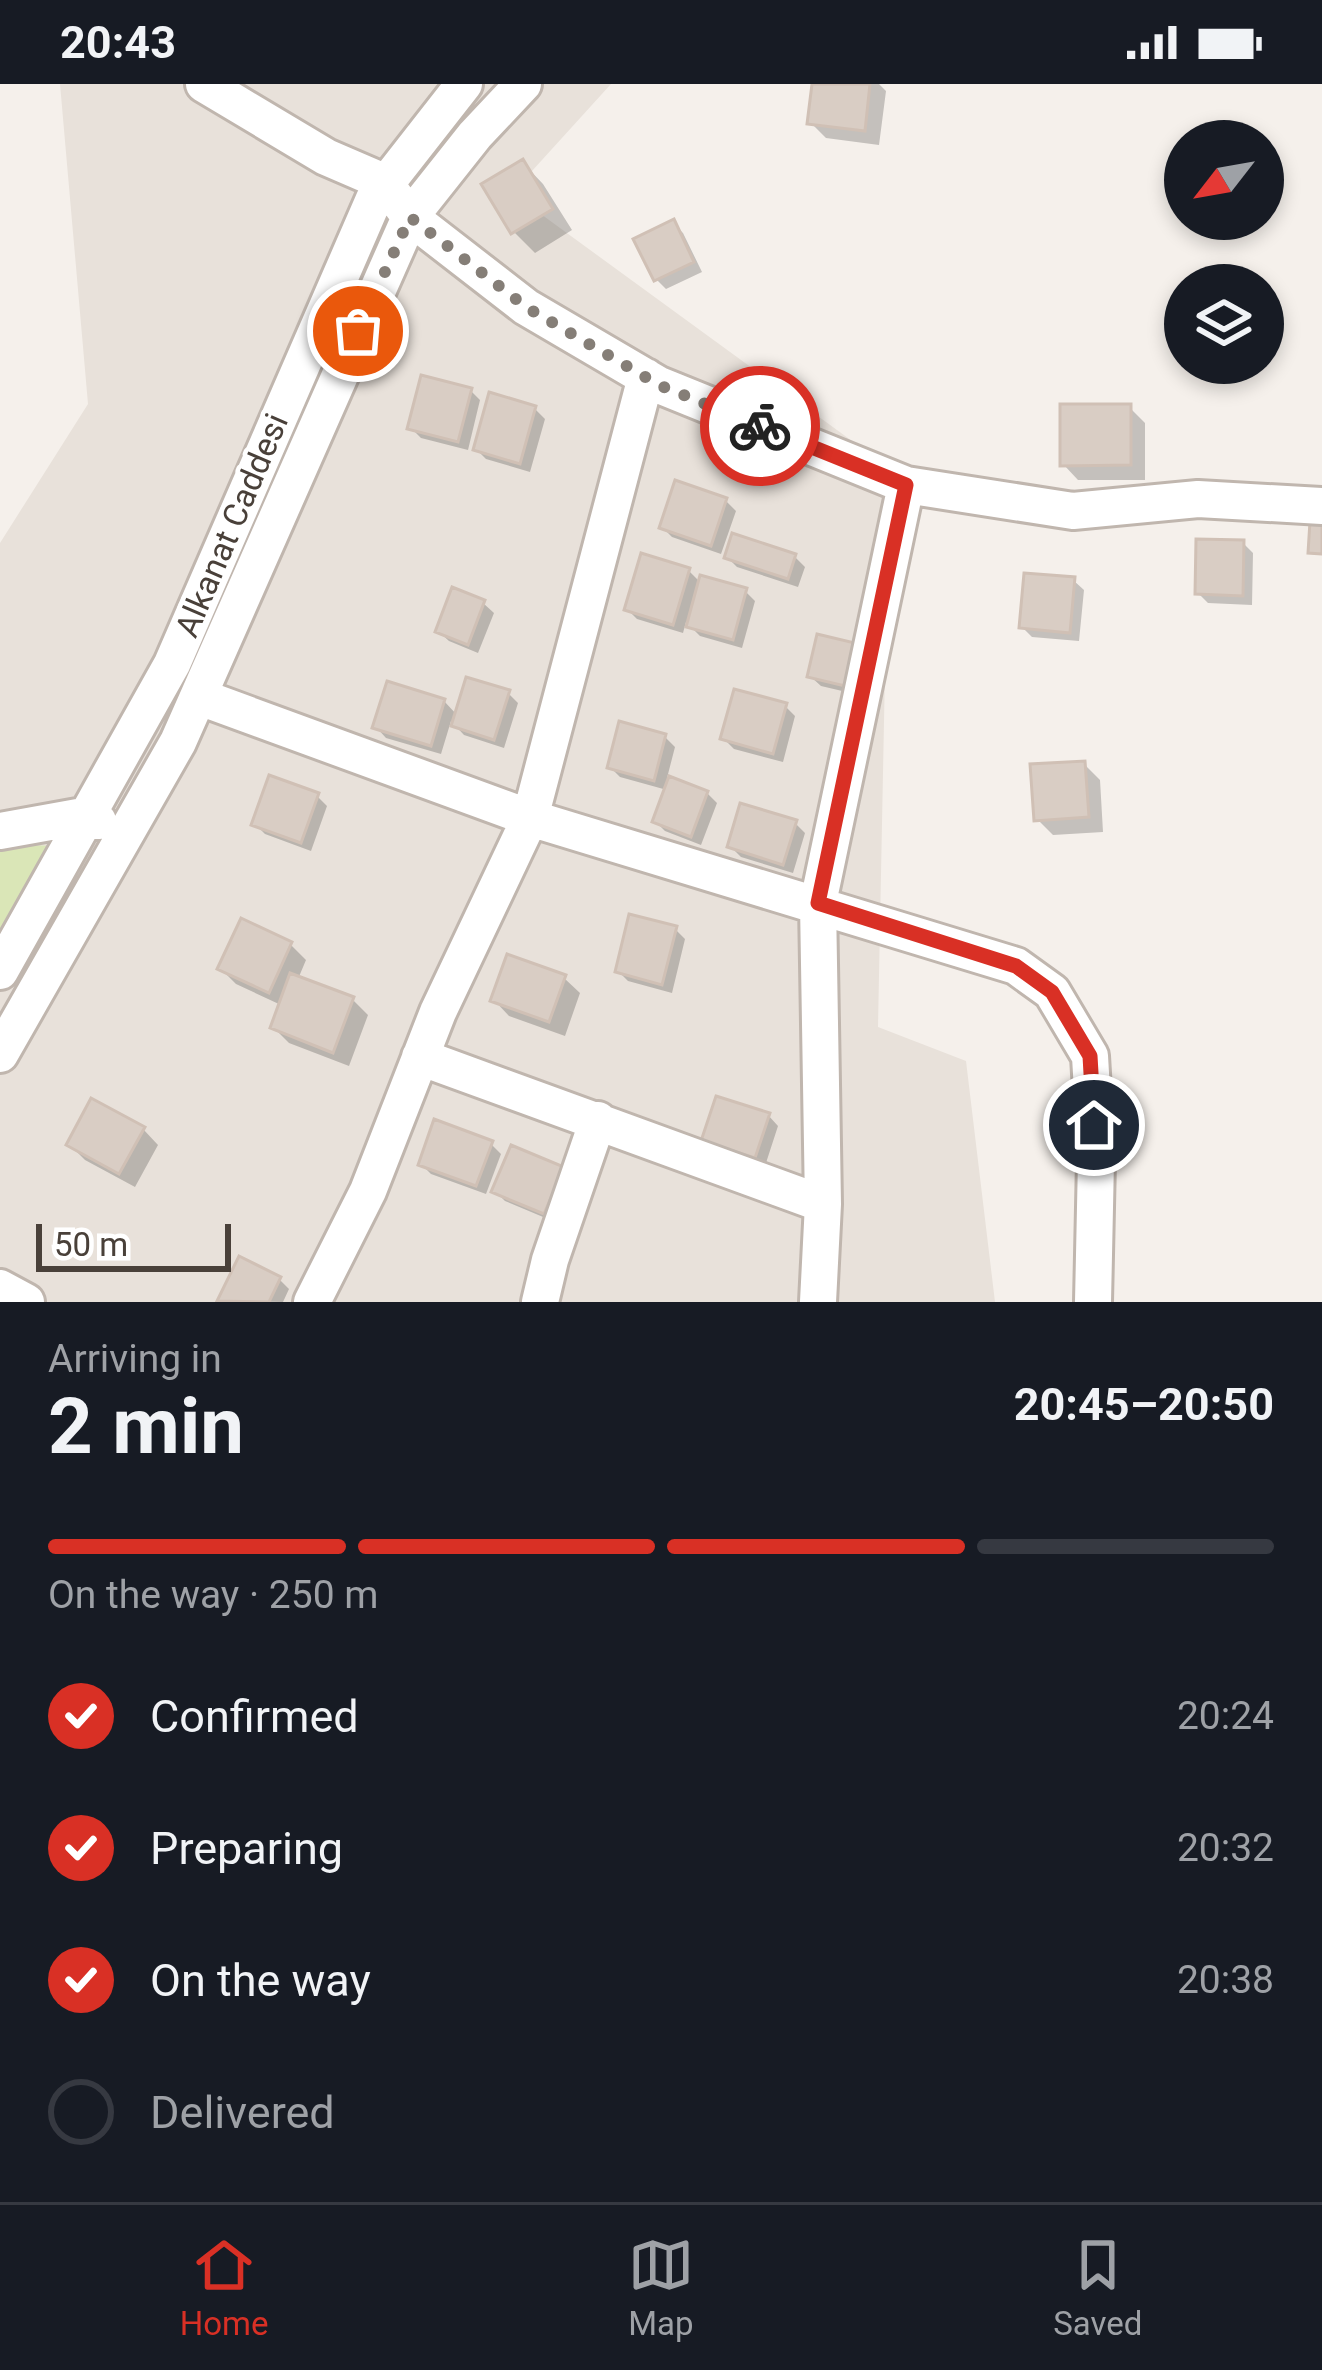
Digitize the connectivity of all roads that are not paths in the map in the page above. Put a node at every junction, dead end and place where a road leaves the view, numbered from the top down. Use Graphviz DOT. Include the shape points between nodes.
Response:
graph roads {
  1 [pos="205,84"];
  2 [pos="464,84"];
  3 [pos="523,84"];
  4 [pos="384,182"];
  5 [pos="410,217"];
  6 [pos="646,377"];
  7 [pos="906,485"];
  8 [pos="1322,506"];
  9 [pos="200,697"];
  10 [pos="88,815"];
  11 [pos="530,818"];
  12 [pos="0,831"];
  13 [pos="122,836"];
  14 [pos="818,903"];
  15 [pos="0,971"];
  16 [pos="0,1054"];
  17 [pos="420,1058"];
  18 [pos="598,1120"];
  19 [pos="823,1204"];
  20 [pos="0,1288"];
  21 [pos="26,1302"];
  22 [pos="312,1302"];
  23 [pos="540,1302"];
  24 [pos="818,1302"];
  25 [pos="1093,1302"];
  1 -- 4 [label="street"];
  2 -- 4 [label="street, Alkanat Caddesi"];
  3 -- 5 [label="street"];
  4 -- 5 [label="street"];
  4 -- 10 [label="street, Alkanat Caddesi" via="172,664"];
  5 -- 6 [label="street" via="526,307"];
  5 -- 9 [label="street"];
  6 -- 7 [label="street"];
  6 -- 11 [label="street"];
  7 -- 8 [label="street" via="1072,511 1198,500"];
  7 -- 14 [label="street"];
  9 -- 11 [label="street"];
  9 -- 13 [label="street"];
  10 -- 12 [label="street"];
  10 -- 13 [label="street"];
  10 -- 15 [label="street, Alkanat Caddesi"];
  11 -- 14 [label="street"];
  11 -- 17 [label="street"];
  13 -- 16 [label="street"];
  14 -- 19 [label="street"];
  14 -- 25 [label="street" via="1016,966 1052,992 1090,1056"];
  17 -- 18 [label="street"];
  17 -- 22 [label="street" via="368,1191"];
  18 -- 19 [label="street"];
  18 -- 23 [label="street"];
  19 -- 24 [label="street"];
  20 -- 21 [label="street"];
}
